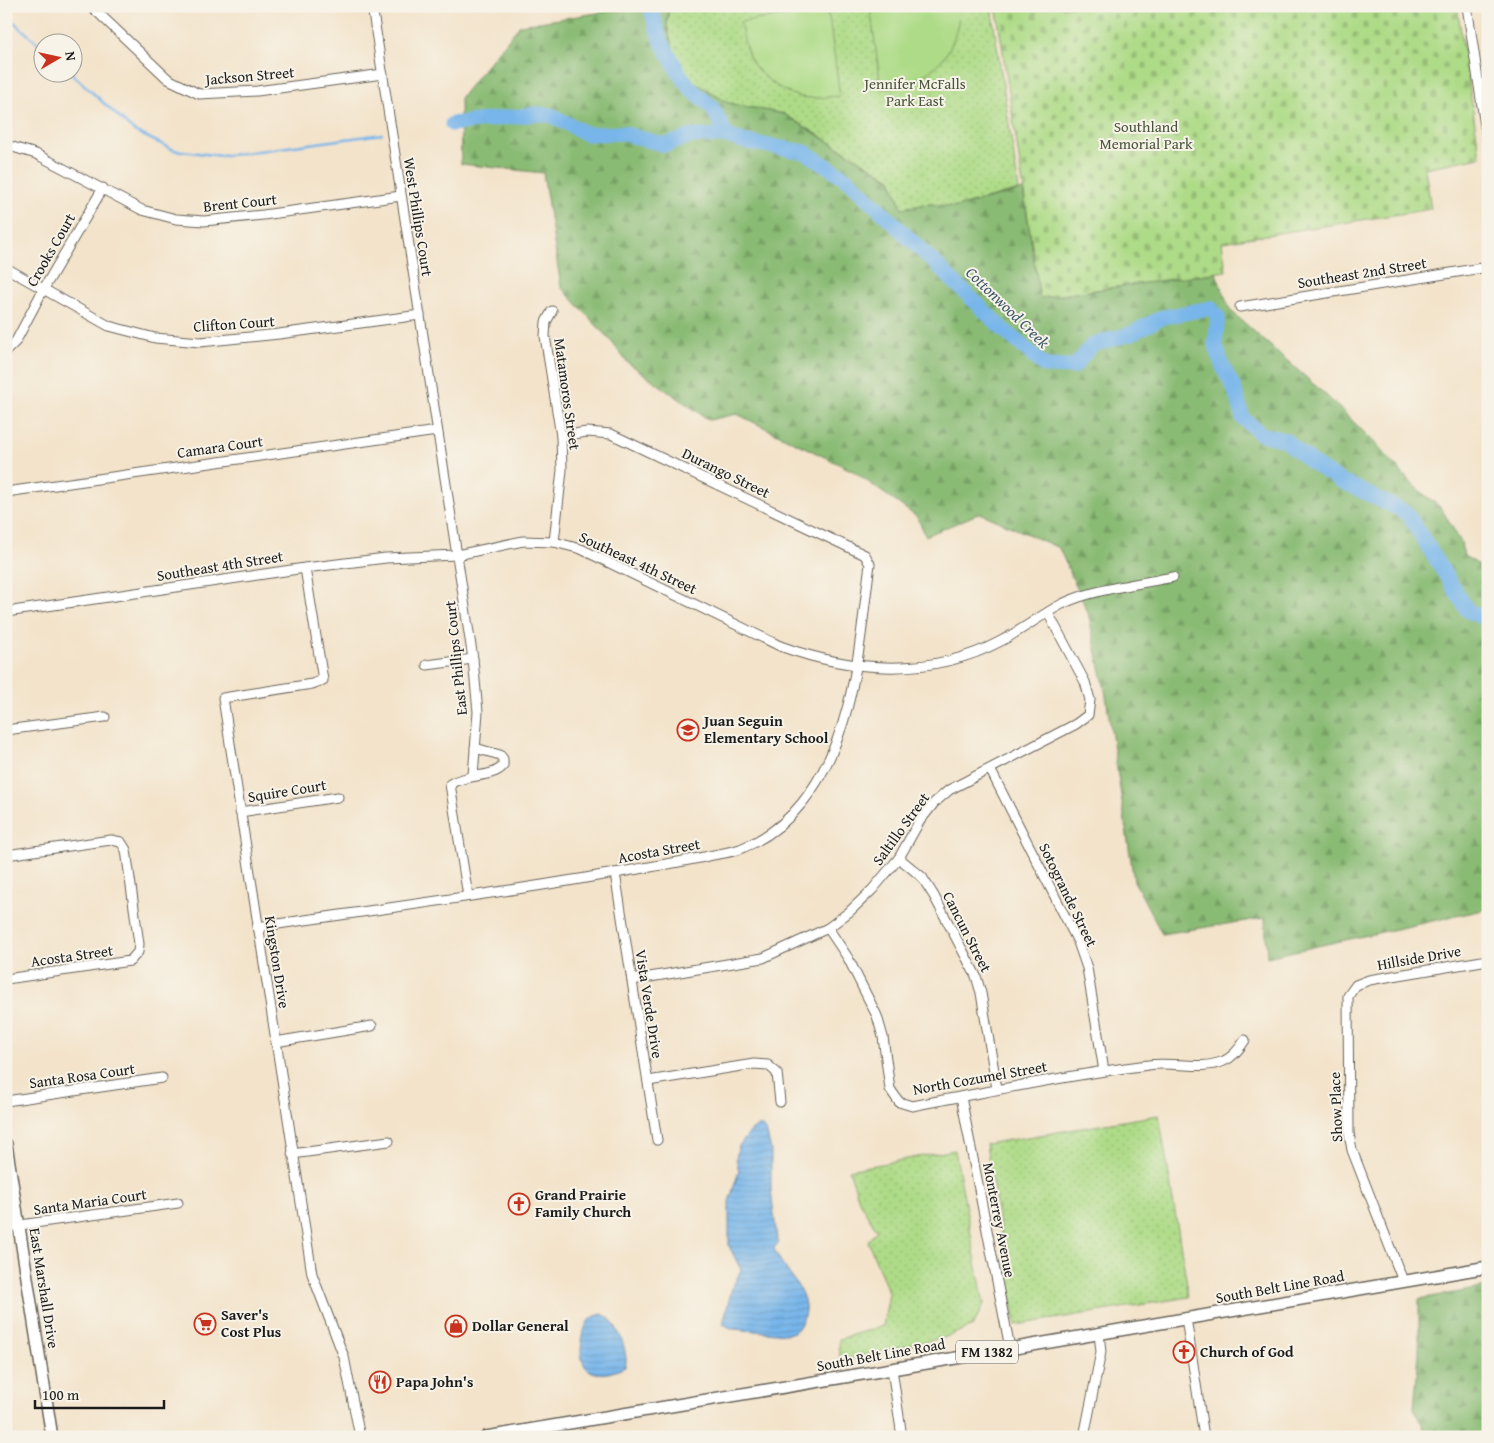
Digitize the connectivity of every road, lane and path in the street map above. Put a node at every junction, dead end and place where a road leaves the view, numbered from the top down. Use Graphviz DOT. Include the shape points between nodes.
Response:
graph roads {
  1 [pos="92,6"];
  2 [pos="372,6"];
  3 [pos="1467,6"];
  4 [pos="383,74"];
  5 [pos="1483,85"];
  6 [pos="6,145"];
  7 [pos="1488,146"];
  8 [pos="103,188"];
  9 [pos="401,196"];
  10 [pos="1488,267"];
  11 [pos="6,268"];
  12 [pos="43,290"];
  13 [pos="1240,308"];
  14 [pos="552,311"];
  15 [pos="420,315"];
  16 [pos="6,351"];
  17 [pos="438,431"];
  18 [pos="561,436"];
  19 [pos="6,492"];
  20 [pos="554,542"];
  21 [pos="457,555"];
  22 [pos="870,564"];
  23 [pos="305,568"];
  24 [pos="1173,577"];
  25 [pos="6,612"];
  26 [pos="1048,613"];
  27 [pos="473,659"];
  28 [pos="427,665"];
  29 [pos="857,666"];
  30 [pos="105,717"];
  31 [pos="6,730"];
  32 [pos="475,748"];
  33 [pos="990,770"];
  34 [pos="473,776"];
  35 [pos="338,797"];
  36 [pos="240,812"];
  37 [pos="6,855"];
  38 [pos="899,858"];
  39 [pos="615,873"];
  40 [pos="468,896"];
  41 [pos="257,927"];
  42 [pos="828,928"];
  43 [pos="1488,960"];
  44 [pos="6,979"];
  45 [pos="632,980"];
  46 [pos="1356,984"];
  47 [pos="372,1026"];
  48 [pos="1245,1040"];
  49 [pos="275,1042"];
  50 [pos="1104,1070"];
  51 [pos="162,1078"];
  52 [pos="648,1081"];
  53 [pos="997,1090"];
  54 [pos="961,1096"];
  55 [pos="6,1101"];
  56 [pos="780,1102"];
  57 [pos="657,1140"];
  58 [pos="389,1141"];
  59 [pos="6,1144"];
  60 [pos="292,1154"];
  61 [pos="178,1203"];
  62 [pos="18,1226"];
  63 [pos="6,1227"];
  64 [pos="1488,1267"];
  65 [pos="1403,1282"];
  66 [pos="1186,1318"];
  67 [pos="1099,1333"];
  68 [pos="1010,1348"];
  69 [pos="892,1369"];
  70 [pos="52,1437"];
  71 [pos="360,1437"];
  72 [pos="486,1437"];
  73 [pos="902,1437"];
  74 [pos="1084,1437"];
  75 [pos="1204,1437"];
  1 -- 4 [label="street, Jackson Street" via="168,80 199,94 257,91"];
  2 -- 4 [label="street, West Phillips Court"];
  3 -- 5 [label="street"];
  4 -- 9 [label="street, West Phillips Court"];
  5 -- 7 [label="street"];
  6 -- 8 [label="street, Brent Court" via="36,154"];
  8 -- 9 [label="street, Brent Court" via="142,210 204,221"];
  8 -- 12 [label="street, Crooks Court"];
  9 -- 15 [label="street, West Phillips Court"];
  10 -- 13 [label="street, Southeast 2nd Street"];
  11 -- 12 [label="street, Clifton Court"];
  12 -- 15 [label="street, Clifton Court" via="109,326 155,338 200,342"];
  12 -- 16 [label="street, Crooks Court" via="16,341"];
  14 -- 18 [label="street, Matamoros Street" via="546,322 545,336"];
  15 -- 17 [label="street, West Phillips Court"];
  17 -- 19 [label="street, Camara Court"];
  17 -- 21 [label="street, East Phillips Court"];
  18 -- 20 [label="street, Matamoros Street" via="562,470"];
  18 -- 22 [label="street, Durango Street" via="586,432 612,434 865,555"];
  20 -- 21 [label="street, Southeast 4th Street" via="524,541"];
  20 -- 29 [label="street, Southeast 4th Street" via="581,549 780,646 810,657"];
  21 -- 23 [label="street, Southeast 4th Street" via="386,558"];
  21 -- 27 [label="street, East Phillips Court"];
  22 -- 29 [label="street, Acosta Street"];
  23 -- 25 [label="street, Southeast 4th Street"];
  23 -- 36 [label="street, Kingston Drive" via="323,680 223,698"];
  24 -- 26 [label="street, Southeast 4th Street" via="1088,594"];
  26 -- 29 [label="street, Southeast 4th Street" via="999,642 964,657 930,665"];
  26 -- 33 [label="street, Saltillo Street" via="1085,682 1090,700 1088,715"];
  27 -- 28 [label="street"];
  27 -- 32 [label="street, East Phillips Court" via="478,712"];
  29 -- 39 [label="street, Acosta Street" via="839,733 823,774 802,803 774,832 740,849"];
  30 -- 31 [label="street"];
  32 -- 34 [label="street, East Phillips Court"];
  32 -- 34 [label="street" via="500,755 503,766 495,772"];
  33 -- 38 [label="street, Saltillo Street" via="949,790 934,803"];
  33 -- 50 [label="street, Sotogrande Street" via="1078,942 1087,968"];
  34 -- 40 [label="street" via="459,778 450,784"];
  35 -- 36 [label="street, Squire Court"];
  36 -- 41 [label="street, Kingston Drive"];
  37 -- 44 [label="street, Acosta Street" via="112,840 120,842 126,850 139,944 138,952 130,961"];
  38 -- 42 [label="street, Saltillo Street" via="872,890"];
  38 -- 53 [label="street, Cancun Street" via="922,877 976,976"];
  39 -- 40 [label="street, Acosta Street"];
  39 -- 45 [label="street, Vista Verde Drive"];
  40 -- 41 [label="street, Acosta Street"];
  41 -- 49 [label="street, Kingston Drive"];
  42 -- 45 [label="street, Saltillo Street" via="763,958"];
  42 -- 54 [label="street, North Cozumel Street" via="848,958 877,1016 890,1089 899,1102 912,1106"];
  43 -- 46 [label="street, Hillside Drive"];
  45 -- 52 [label="street, Vista Verde Drive"];
  46 -- 65 [label="street, Show Place" via="1348,996 1349,1133 1352,1150"];
  47 -- 49 [label="street"];
  48 -- 50 [label="street, North Cozumel Street" via="1224,1061 1199,1066 1161,1063"];
  49 -- 60 [label="street, Kingston Drive"];
  50 -- 53 [label="street, North Cozumel Street"];
  51 -- 55 [label="street, Santa Rosa Court"];
  52 -- 56 [label="street" via="754,1064 768,1065 777,1073"];
  52 -- 57 [label="street, Vista Verde Drive"];
  53 -- 54 [label="street, North Cozumel Street"];
  54 -- 68 [label="street, Monterrey Avenue"];
  58 -- 60 [label="street"];
  59 -- 62 [label="main road, East Marshall Drive"];
  60 -- 71 [label="street, Kingston Drive" via="312,1274 344,1357"];
  61 -- 62 [label="street, Santa Maria Court"];
  62 -- 63 [label="street, Santa Maria Court"];
  62 -- 70 [label="main road, East Marshall Drive"];
  64 -- 65 [label="main road, South Belt Line Road / FM 1382"];
  65 -- 66 [label="main road, South Belt Line Road / FM 1382"];
  66 -- 67 [label="main road, South Belt Line Road / FM 1382"];
  66 -- 75 [label="street"];
  67 -- 68 [label="main road, South Belt Line Road / FM 1382"];
  67 -- 74 [label="street" via="1101,1352"];
  68 -- 69 [label="main road, South Belt Line Road / FM 1382"];
  69 -- 72 [label="main road, South Belt Line Road / FM 1382"];
  69 -- 73 [label="street"];
}
